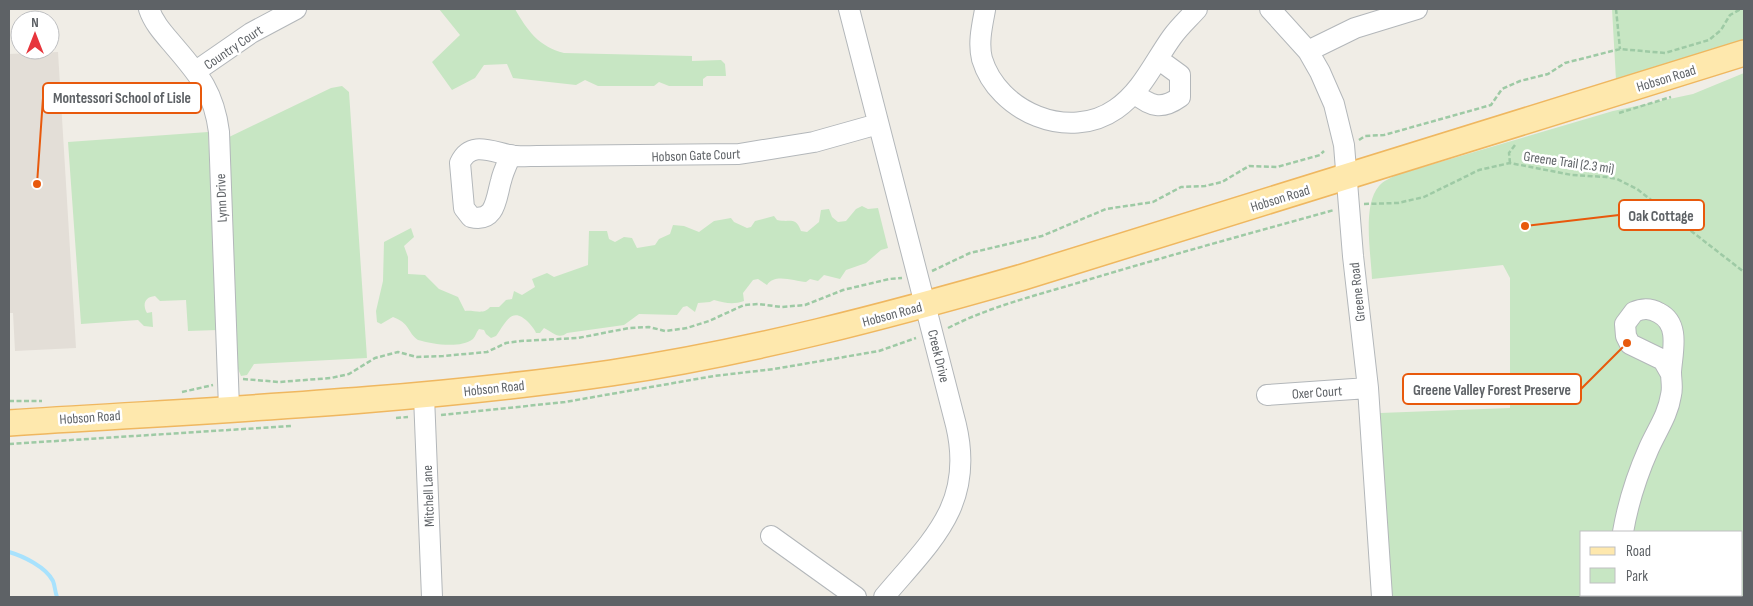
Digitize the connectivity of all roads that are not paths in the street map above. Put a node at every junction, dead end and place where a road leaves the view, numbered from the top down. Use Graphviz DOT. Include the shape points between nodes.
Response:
graph roads {
  1 [pos="149,9"];
  2 [pos="296,9"];
  3 [pos="849,9"];
  4 [pos="985,9"];
  5 [pos="1197,9"];
  6 [pos="1270,9"];
  7 [pos="1417,9"];
  8 [pos="1308,51"];
  9 [pos="1743,54"];
  10 [pos="1158,59"];
  11 [pos="196,71"];
  12 [pos="1134,93"];
  13 [pos="878,124"];
  14 [pos="510,155"];
  15 [pos="1348,177"];
  16 [pos="926,305"];
  17 [pos="1671,374"];
  18 [pos="1368,388"];
  19 [pos="1267,395"];
  20 [pos="424,396"];
  21 [pos="229,408"];
  22 [pos="9,422"];
  23 [pos="1624,531"];
  24 [pos="771,536"];
  25 [pos="432,597"];
  26 [pos="856,597"];
  27 [pos="884,597"];
  28 [pos="1382,597"];
  1 -- 11 [label="street, Lynn Drive" via="156,24"];
  2 -- 11 [label="street, Country Court" via="251,33"];
  3 -- 13 [label="street, Creek Drive"];
  4 -- 12 [label="street" via="980,45 986,68 1002,94 1029,113 1057,122 1085,122 1114,111"];
  5 -- 10 [label="street" via="1172,36"];
  6 -- 8 [label="street, Greene Road"];
  7 -- 8 [label="street" via="1355,28"];
  8 -- 15 [label="street, Greene Road" via="1334,104"];
  9 -- 15 [label="main road, Hobson Road"];
  10 -- 12 [label="street"];
  10 -- 12 [label="street" via="1180,75 1180,97 1170,104 1157,106"];
  11 -- 21 [label="street, Lynn Drive" via="214,104 219,132 236,381"];
  13 -- 14 [label="street, Hobson Gate Court" via="805,144 738,154"];
  13 -- 16 [label="street, Creek Drive"];
  15 -- 16 [label="main road, Hobson Road"];
  15 -- 18 [label="street, Greene Road"];
  16 -- 20 [label="main road, Hobson Road" via="782,342 680,361"];
  16 -- 27 [label="street, Creek Drive" via="960,442 961,478 946,520"];
  17 -- 23 [label="street" via="1672,394 1668,408 1643,461"];
  18 -- 19 [label="street, Oxer Court"];
  18 -- 28 [label="street, Greene Road"];
  20 -- 21 [label="main road, Hobson Road"];
  20 -- 25 [label="street, Mitchell Lane"];
  21 -- 22 [label="main road, Hobson Road"];
  24 -- 26 [label="street"];
}
